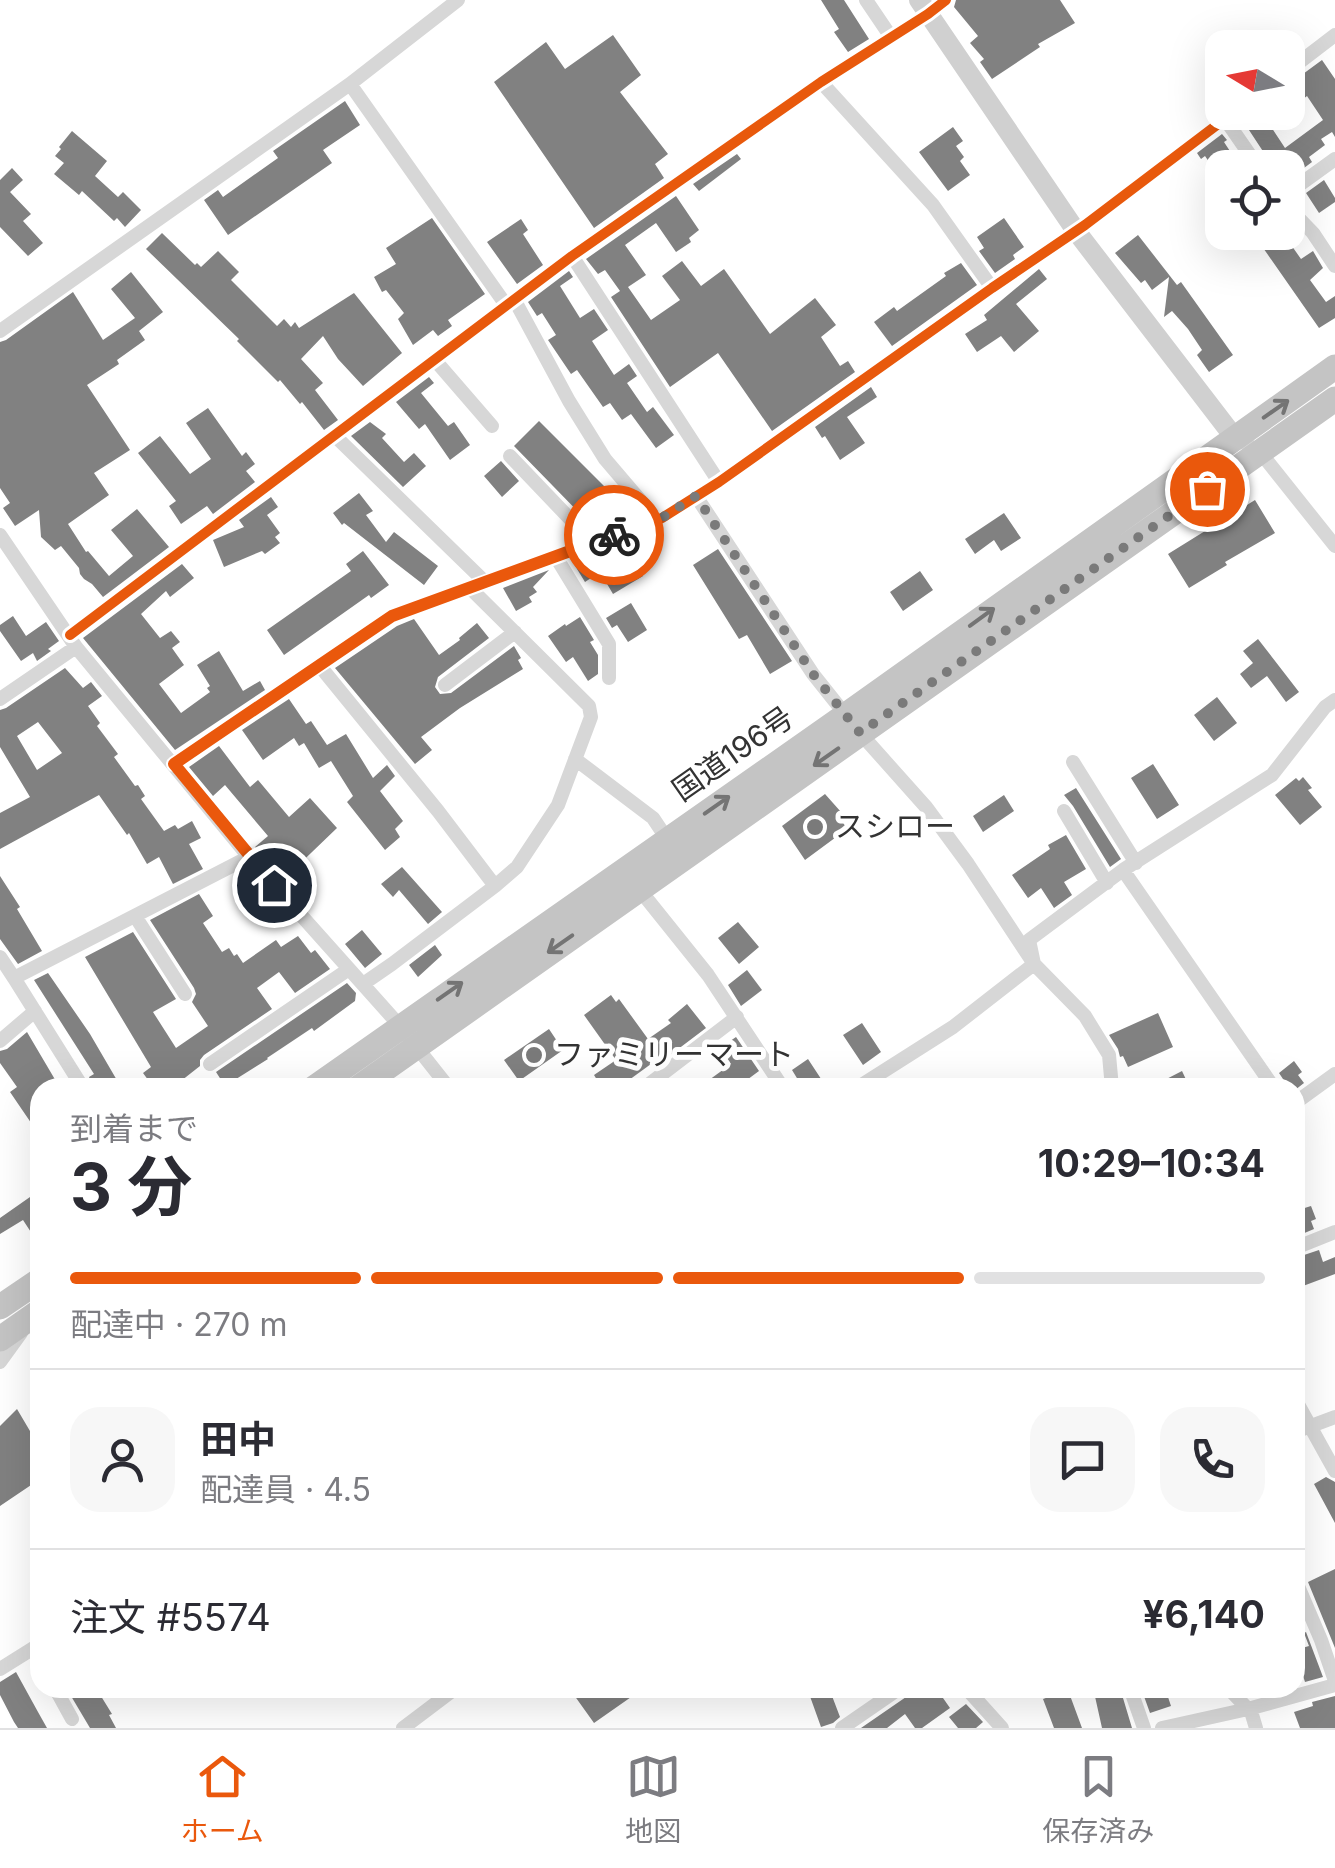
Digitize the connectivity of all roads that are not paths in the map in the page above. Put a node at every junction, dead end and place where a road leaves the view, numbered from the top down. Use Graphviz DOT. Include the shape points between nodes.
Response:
graph roads {
  1 [pos="458,0"];
  2 [pos="866,0"];
  3 [pos="946,0"];
  4 [pos="924,7"];
  5 [pos="892,37"];
  6 [pos="1330,39"];
  7 [pos="1335,58"];
  8 [pos="1305,59"];
  9 [pos="820,82"];
  10 [pos="350,84"];
  11 [pos="1210,130"];
  12 [pos="1335,159"];
  13 [pos="1305,181"];
  14 [pos="1305,225"];
  15 [pos="1076,231"];
  16 [pos="572,256"];
  17 [pos="1335,266"];
  18 [pos="992,288"];
  19 [pos="510,302"];
  20 [pos="0,331"];
  21 [pos="434,359"];
  22 [pos="1335,367"];
  23 [pos="1335,399"];
  24 [pos="492,426"];
  25 [pos="334,434"];
  26 [pos="1234,438"];
  27 [pos="1260,452"];
  28 [pos="510,456"];
  29 [pos="719,482"];
  30 [pos="696,496"];
  31 [pos="657,520"];
  32 [pos="0,535"];
  33 [pos="592,543"];
  34 [pos="1335,546"];
  35 [pos="556,556"];
  36 [pos="478,585"];
  37 [pos="514,632"];
  38 [pos="73,641"];
  39 [pos="319,666"];
  40 [pos="609,678"];
  41 [pos="445,685"];
  42 [pos="0,699"];
  43 [pos="1335,700"];
  44 [pos="853,724"];
  45 [pos="575,758"];
  46 [pos="1073,762"];
  47 [pos="174,764"];
  48 [pos="1064,811"];
  49 [pos="667,839"];
  50 [pos="249,858"];
  51 [pos="1130,867"];
  52 [pos="1107,882"];
  53 [pos="495,886"];
  54 [pos="640,889"];
  55 [pos="135,916"];
  56 [pos="0,957"];
  57 [pos="1034,964"];
  58 [pos="349,969"];
  59 [pos="14,978"];
  60 [pos="363,984"];
  61 [pos="184,994"];
  62 [pos="34,1011"];
  63 [pos="738,1017"];
  64 [pos="408,1036"];
  65 [pos="0,1042"];
  66 [pos="210,1064"];
  67 [pos="1335,1074"];
  68 [pos="78,1078"];
  69 [pos="332,1078"];
  70 [pos="368,1078"];
  71 [pos="441,1078"];
  72 [pos="657,1078"];
  73 [pos="776,1078"];
  74 [pos="872,1078"];
  75 [pos="1111,1078"];
  76 [pos="1267,1078"];
  77 [pos="1305,1095"];
  78 [pos="1335,1232"];
  79 [pos="1305,1244"];
  80 [pos="18,1306"];
  81 [pos="0,1339"];
  82 [pos="0,1362"];
  83 [pos="1335,1417"];
  84 [pos="1305,1427"];
  85 [pos="1305,1432"];
  86 [pos="1335,1471"];
  87 [pos="1305,1602"];
  88 [pos="30,1654"];
  89 [pos="0,1669"];
  90 [pos="1335,1683"];
  91 [pos="1305,1692"];
  92 [pos="60,1698"];
  93 [pos="443,1698"];
  94 [pos="886,1698"];
  95 [pos="975,1698"];
  96 [pos="1134,1698"];
  97 [pos="1238,1698"];
  98 [pos="1285,1698"];
  99 [pos="1249,1709"];
  100 [pos="72,1719"];
  101 [pos="406,1727"];
  102 [pos="842,1728"];
  103 [pos="1002,1728"];
  104 [pos="1144,1728"];
  105 [pos="1162,1728"];
  106 [pos="1256,1728"];
  1 -- 10 [label="street"];
  2 -- 5 [label="street"];
  3 -- 4 [label="street"];
  4 -- 5 [label="street"];
  4 -- 15 [label="street"];
  5 -- 9 [label="street"];
  6 -- 7 [label="street"];
  6 -- 8 [label="street"];
  9 -- 16 [label="street"];
  9 -- 18 [label="street" via="933,205"];
  10 -- 19 [label="street"];
  10 -- 20 [label="street"];
  11 -- 15 [label="street"];
  12 -- 13 [label="street"];
  14 -- 17 [label="street"];
  15 -- 18 [label="street"];
  15 -- 26 [label="street"];
  16 -- 19 [label="street"];
  16 -- 29 [label="street"];
  18 -- 29 [label="street"];
  19 -- 21 [label="street"];
  19 -- 31 [label="street" via="604,459"];
  21 -- 24 [label="street"];
  21 -- 25 [label="street"];
  26 -- 22 [label="highway, 国道196号, one-way"];
  23 -- 27 [label="highway, 国道196号"];
  25 -- 36 [label="street"];
  25 -- 38 [label="street"];
  26 -- 27 [label="street"];
  44 -- 26 [label="highway, 国道196号, one-way"];
  27 -- 34 [label="street"];
  27 -- 44 [label="highway, 国道196号"];
  28 -- 33 [label="street"];
  29 -- 30 [label="street"];
  30 -- 31 [label="street"];
  30 -- 44 [label="street"];
  31 -- 33 [label="street"];
  32 -- 38 [label="street"];
  33 -- 35 [label="street"];
  35 -- 36 [label="street"];
  35 -- 40 [label="street" via="609,644"];
  36 -- 37 [label="street"];
  36 -- 39 [label="street" via="392,616"];
  37 -- 41 [label="street"];
  37 -- 45 [label="street" via="589,706"];
  38 -- 42 [label="street"];
  38 -- 47 [label="street"];
  39 -- 47 [label="street"];
  39 -- 53 [label="street"];
  43 -- 51 [label="street" via="1272,775"];
  49 -- 44 [label="highway, 国道196号, one-way"];
  44 -- 54 [label="highway, 国道196号, one-way"];
  44 -- 57 [label="street" via="926,807"];
  45 -- 49 [label="street" via="653,818"];
  45 -- 53 [label="street" via="558,805 517,867"];
  46 -- 51 [label="street"];
  47 -- 50 [label="street"];
  48 -- 52 [label="street"];
  64 -- 49 [label="highway, 国道196号, one-way"];
  50 -- 55 [label="street"];
  50 -- 58 [label="street"];
  51 -- 52 [label="street"];
  51 -- 76 [label="street"];
  52 -- 57 [label="street" via="1029,940"];
  53 -- 60 [label="street"];
  54 -- 63 [label="street"];
  54 -- 64 [label="highway, 国道196号, one-way"];
  55 -- 59 [label="street"];
  55 -- 61 [label="street"];
  56 -- 59 [label="street"];
  57 -- 74 [label="street"];
  57 -- 75 [label="street" via="1085,1016 1109,1055"];
  58 -- 60 [label="street"];
  58 -- 66 [label="street"];
  59 -- 62 [label="street"];
  60 -- 64 [label="street"];
  62 -- 65 [label="street"];
  62 -- 68 [label="street"];
  63 -- 72 [label="street"];
  63 -- 73 [label="street"];
  64 -- 69 [label="highway, 国道196号"];
  64 -- 70 [label="highway, 国道196号"];
  64 -- 71 [label="street"];
  67 -- 77 [label="street"];
  78 -- 79 [label="street"];
  80 -- 81 [label="highway"];
  80 -- 82 [label="street"];
  83 -- 84 [label="street"];
  85 -- 86 [label="street"];
  87 -- 90 [label="street"];
  88 -- 89 [label="street"];
  90 -- 91 [label="street"];
  92 -- 100 [label="street"];
  93 -- 101 [label="street"];
  94 -- 102 [label="street"];
  95 -- 103 [label="street"];
  96 -- 104 [label="street"];
  97 -- 99 [label="street"];
  98 -- 99 [label="street"];
  99 -- 105 [label="street"];
  99 -- 106 [label="street"];
}
